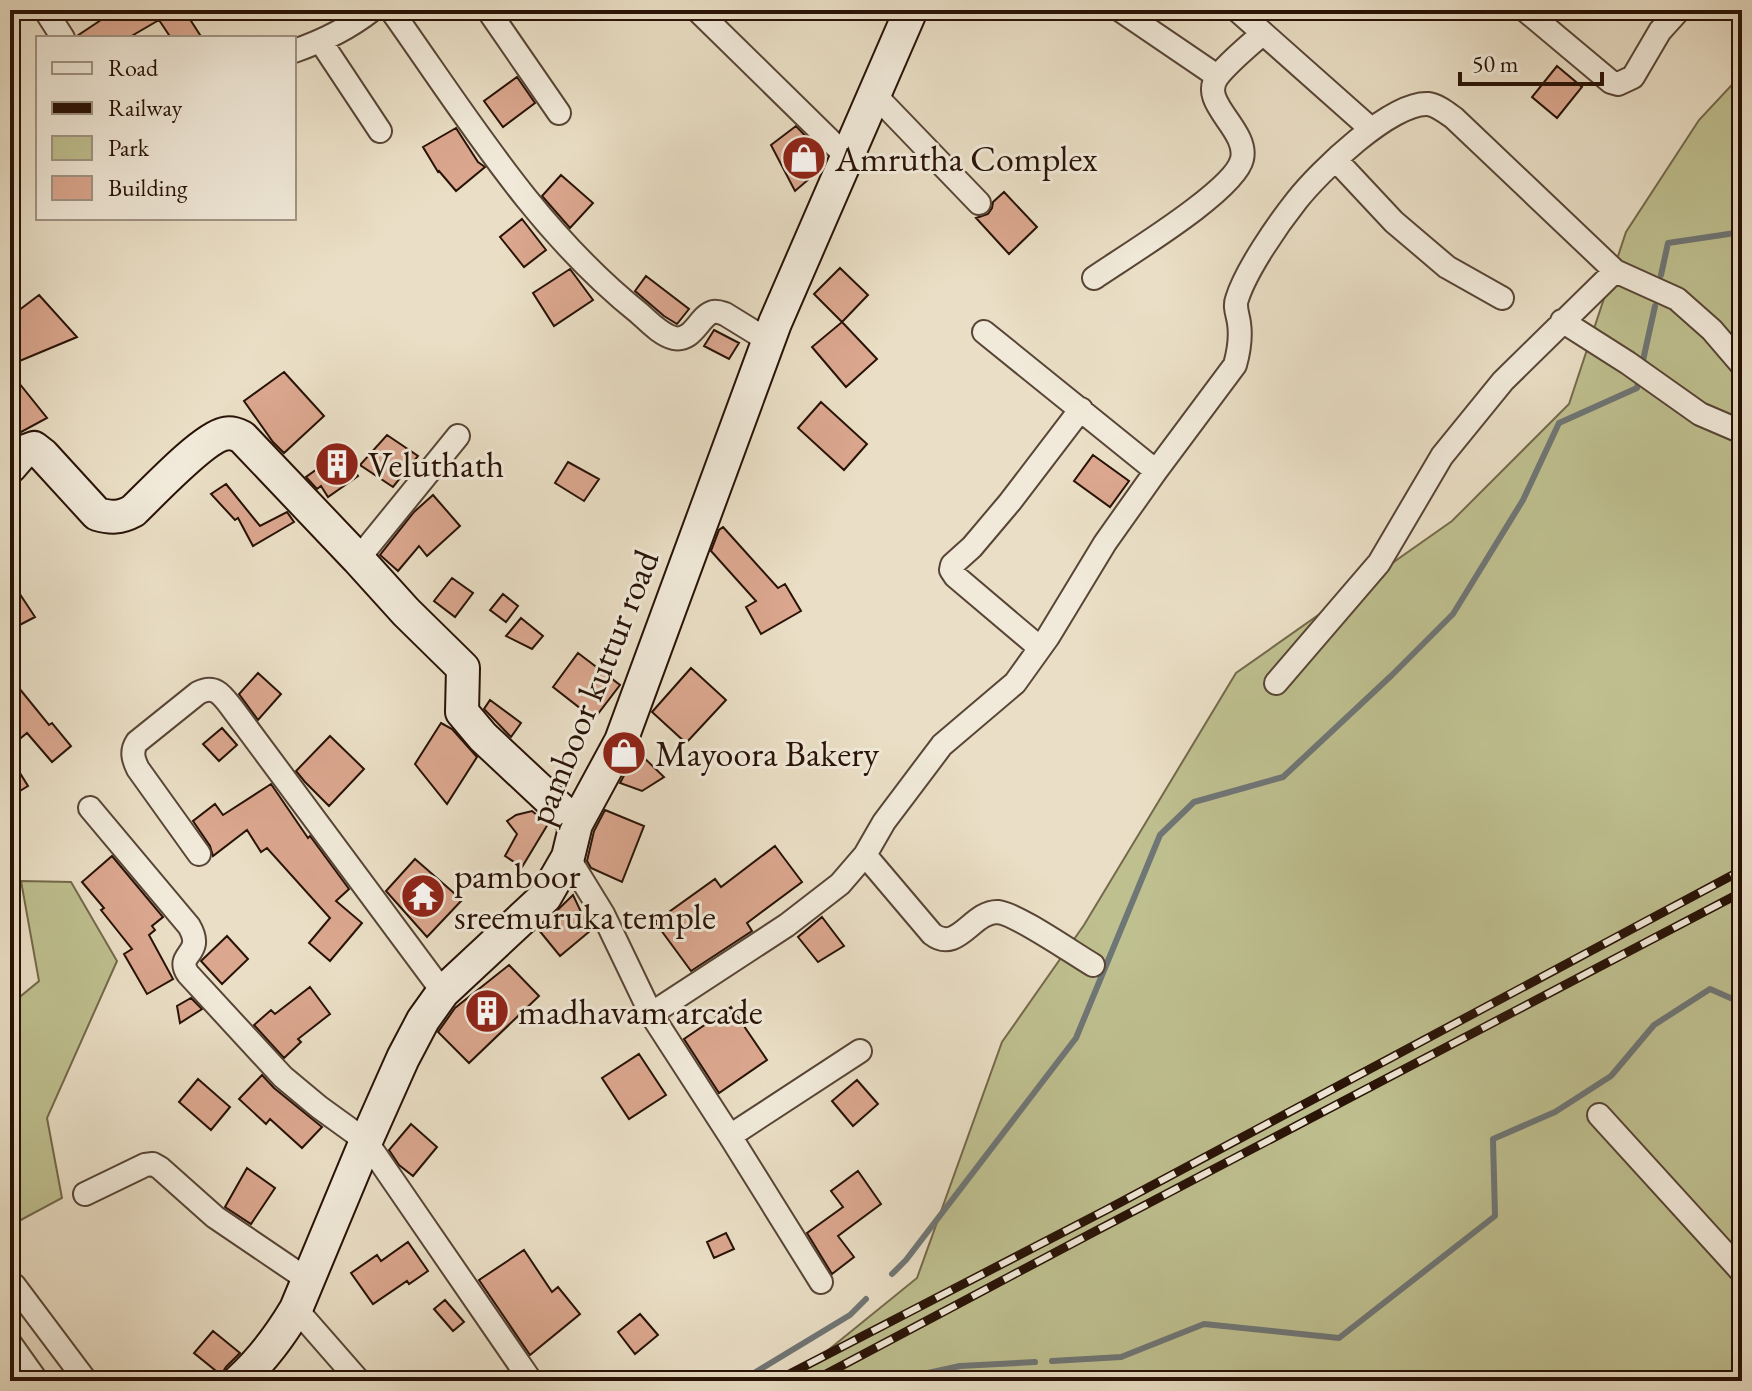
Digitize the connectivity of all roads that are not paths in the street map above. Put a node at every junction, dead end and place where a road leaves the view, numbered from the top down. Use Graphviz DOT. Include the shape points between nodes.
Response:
graph roads {
  1 [pos="45,10"];
  2 [pos="372,10"];
  3 [pos="391,10"];
  4 [pos="488,10"];
  5 [pos="697,10"];
  6 [pos="911,10"];
  7 [pos="1120,10"];
  8 [pos="1237,10"];
  9 [pos="1525,10"];
  10 [pos="1679,10"];
  11 [pos="1263,33"];
  12 [pos="62,36"];
  13 [pos="321,42"];
  14 [pos="296,50"];
  15 [pos="1217,76"];
  16 [pos="874,94"];
  17 [pos="559,113"];
  18 [pos="1371,129"];
  19 [pos="380,131"];
  20 [pos="848,158"];
  21 [pos="1336,160"];
  22 [pos="979,203"];
  23 [pos="1615,271"];
  24 [pos="1094,278"];
  25 [pos="1502,298"];
  26 [pos="1562,321"];
  27 [pos="984,332"];
  28 [pos="769,341"];
  29 [pos="1742,365"];
  30 [pos="1081,409"];
  31 [pos="1742,432"];
  32 [pos="458,436"];
  33 [pos="10,467"];
  34 [pos="1156,471"];
  35 [pos="358,559"];
  36 [pos="1040,648"];
  37 [pos="1276,683"];
  38 [pos="90,808"];
  39 [pos="576,824"];
  40 [pos="199,854"];
  41 [pos="865,855"];
  42 [pos="568,857"];
  43 [pos="1093,965"];
  44 [pos="443,992"];
  45 [pos="651,1014"];
  46 [pos="860,1051"];
  47 [pos="1599,1115"];
  48 [pos="730,1136"];
  49 [pos="366,1141"];
  50 [pos="85,1194"];
  51 [pos="1742,1272"];
  52 [pos="821,1282"];
  53 [pos="14,1285"];
  54 [pos="302,1295"];
  55 [pos="10,1343"];
  56 [pos="37,1381"];
  57 [pos="86,1381"];
  58 [pos="239,1381"];
  59 [pos="359,1381"];
  60 [pos="531,1381"];
  1 -- 12 [label="street"];
  2 -- 13 [label="street"];
  3 -- 28 [label="street" via="524,198 619,297 674,338 691,333 718,312"];
  4 -- 17 [label="street"];
  5 -- 20 [label="street"];
  6 -- 16 [label="main road, pamboor kuttur road"];
  7 -- 15 [label="street"];
  8 -- 11 [label="street"];
  9 -- 10 [label="street" via="1618,84 1633,77"];
  11 -- 15 [label="street"];
  11 -- 18 [label="street"];
  13 -- 14 [label="street"];
  13 -- 19 [label="street"];
  15 -- 24 [label="street" via="1212,89 1240,138 1239,167 1210,198"];
  16 -- 20 [label="main road, pamboor kuttur road"];
  16 -- 22 [label="street"];
  18 -- 21 [label="street"];
  18 -- 23 [label="street" via="1416,105 1431,104 1454,118"];
  20 -- 28 [label="main road, pamboor kuttur road"];
  21 -- 25 [label="street" via="1394,222 1447,267"];
  21 -- 34 [label="street" via="1298,199 1251,270 1235,303 1240,351 1235,365"];
  23 -- 26 [label="street"];
  23 -- 29 [label="street" via="1677,299"];
  26 -- 31 [label="street" via="1700,414"];
  26 -- 37 [label="street" via="1503,381 1442,456 1379,563"];
  27 -- 30 [label="street"];
  28 -- 39 [label="main road, pamboor kuttur road" via="621,741"];
  30 -- 34 [label="street"];
  30 -- 36 [label="street" via="951,570"];
  32 -- 35 [label="street"];
  33 -- 35 [label="main road" via="34,448 97,514 121,517 203,445 234,433"];
  34 -- 36 [label="street"];
  35 -- 39 [label="main road" via="463,668 462,712"];
  36 -- 41 [label="street" via="1015,683 942,745"];
  38 -- 49 [label="street" via="195,935 184,963 188,974 283,1077"];
  39 -- 42 [label="main road, pamboor kuttur road"];
  40 -- 44 [label="street" via="138,769 133,754 137,742 209,689 222,694"];
  41 -- 43 [label="street" via="939,939 954,938 983,916 1000,912"];
  41 -- 45 [label="street" via="840,884 787,925"];
  42 -- 44 [label="main road, pamboor kuttur road" via="545,897"];
  42 -- 45 [label="street" via="603,914"];
  44 -- 49 [label="main road, pamboor kuttur road" via="403,1058"];
  45 -- 48 [label="street"];
  46 -- 48 [label="street"];
  47 -- 51 [label="street"];
  48 -- 52 [label="street"];
  49 -- 54 [label="main road, pamboor kuttur road"];
  49 -- 60 [label="street"];
  50 -- 54 [label="street" via="153,1164"];
  53 -- 57 [label="street"];
  54 -- 58 [label="main road, pamboor kuttur road" via="281,1333"];
  54 -- 59 [label="street"];
  55 -- 56 [label="street"];
}
